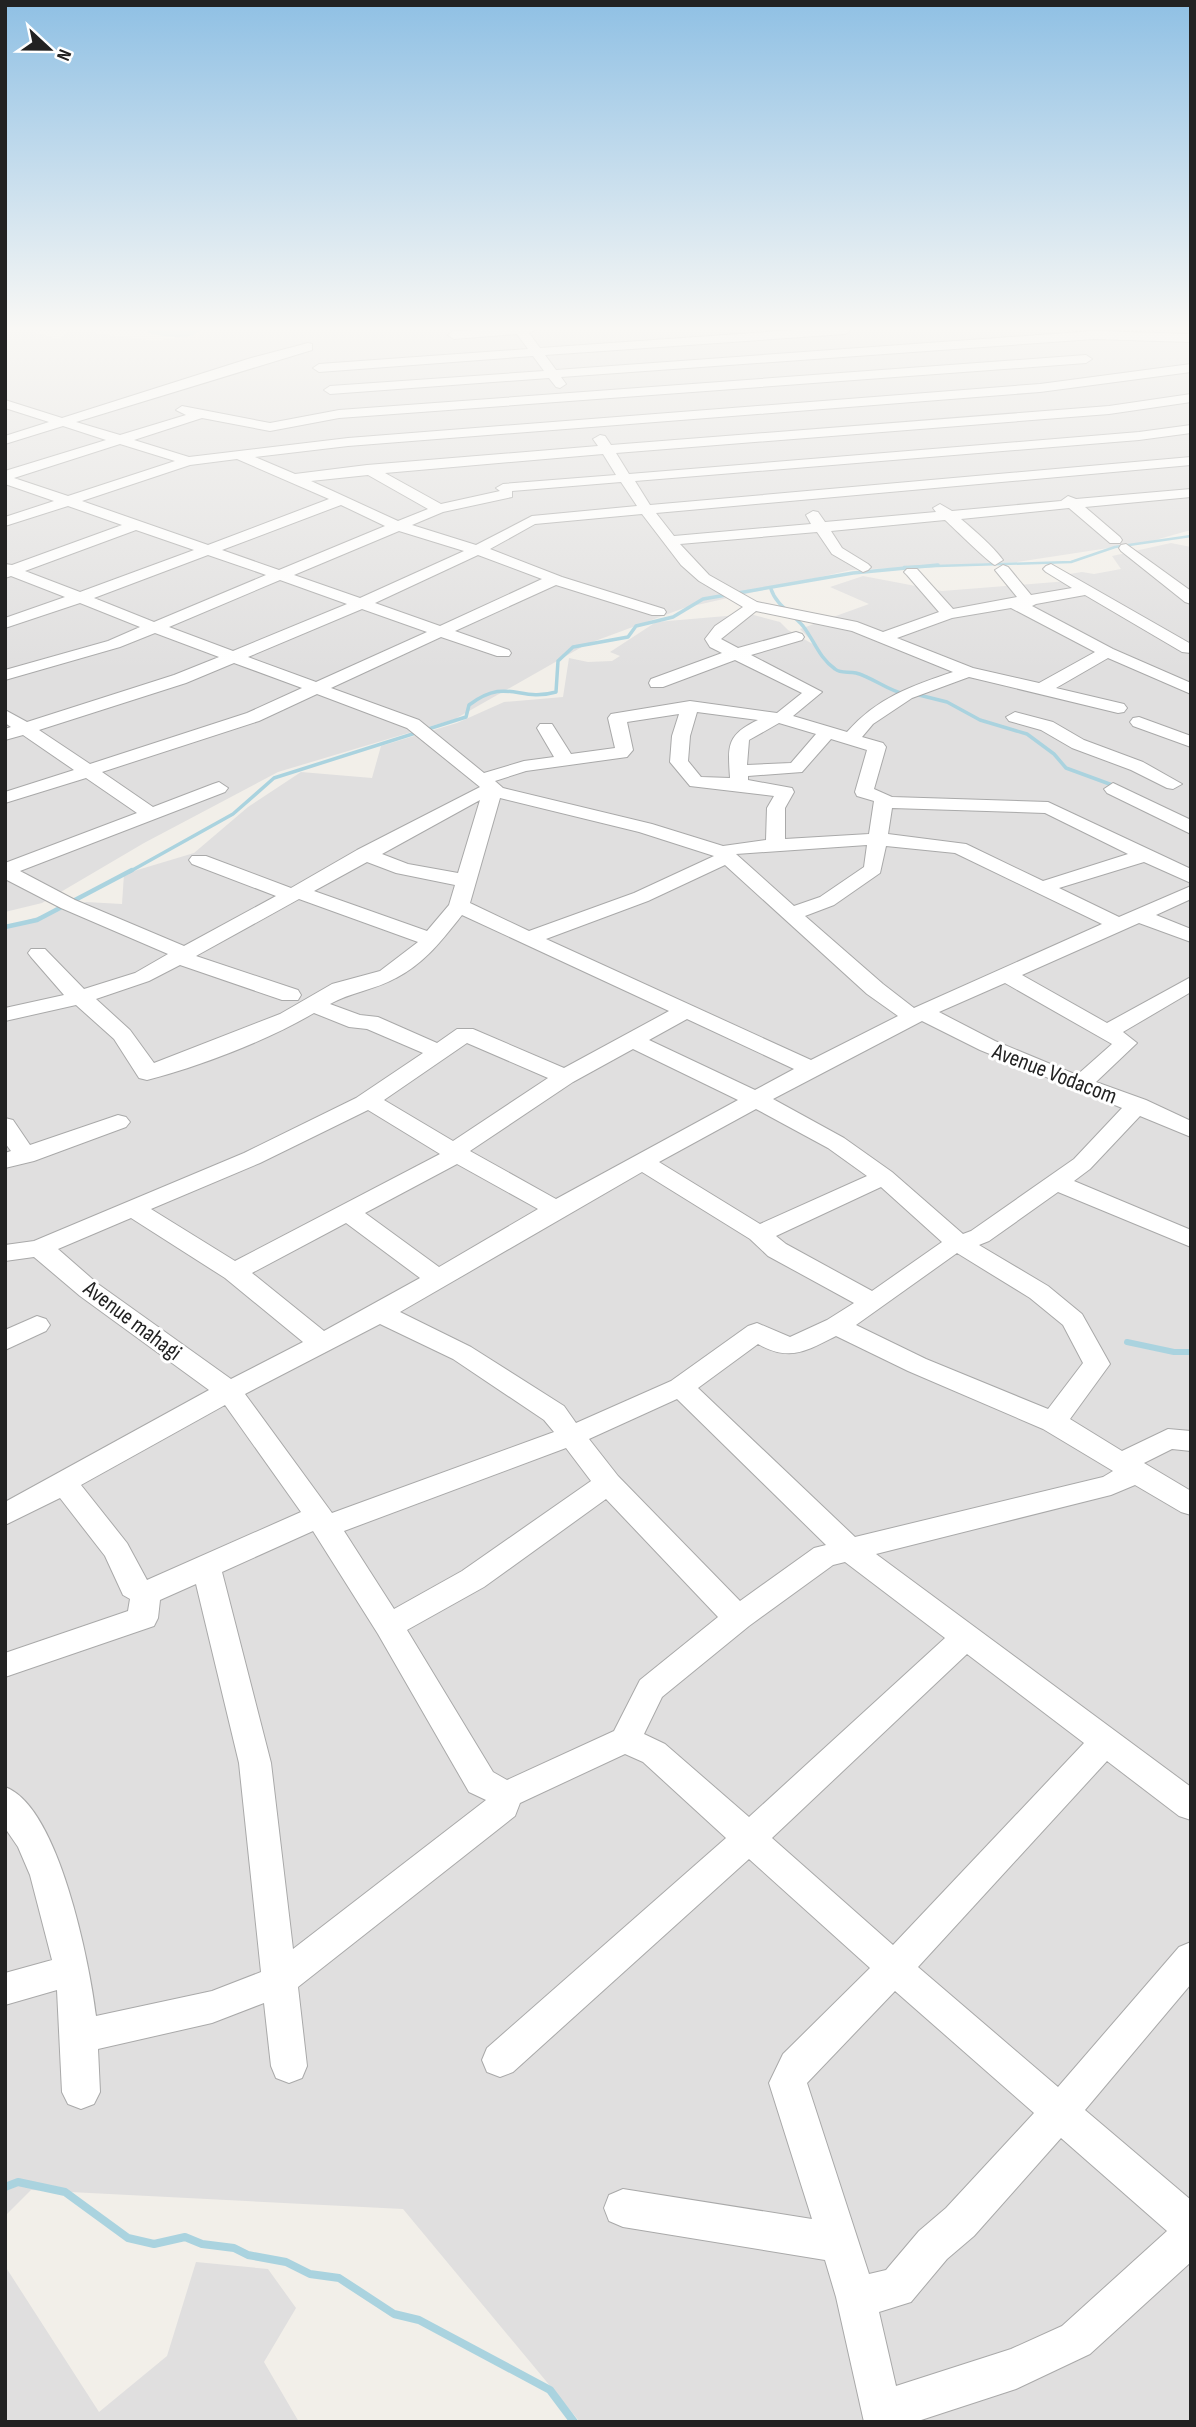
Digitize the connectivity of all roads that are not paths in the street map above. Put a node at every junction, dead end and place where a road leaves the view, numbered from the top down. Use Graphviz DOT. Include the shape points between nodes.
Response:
graph roads {
  1 [pos="111,443"];
  2 [pos="131,443"];
  3 [pos="245,443"];
  4 [pos="252,443"];
  5 [pos="352,443"];
  6 [pos="476,443"];
  7 [pos="603,443"];
  8 [pos="702,443"];
  9 [pos="750,443"];
  10 [pos="877,443"];
  11 [pos="1003,443"];
  12 [pos="1116,443"];
  13 [pos="242,445"];
  14 [pos="608,450"];
  15 [pos="484,459"];
  16 [pos="188,461"];
  17 [pos="1023,461"];
  18 [pos="1191,461"];
  19 [pos="368,470"];
  20 [pos="904,471"];
  21 [pos="5,478"];
  22 [pos="628,478"];
  23 [pos="292,479"];
  24 [pos="784,481"];
  25 [pos="1191,493"];
  26 [pos="341,500"];
  27 [pos="67,501"];
  28 [pos="515,505"];
  29 [pos="1073,505"];
  30 [pos="645,508"];
  31 [pos="439,509"];
  32 [pos="946,514"];
  33 [pos="5,522"];
  34 [pos="138,524"];
  35 [pos="822,525"];
  36 [pos="399,527"];
  37 [pos="670,541"];
  38 [pos="209,550"];
  39 [pos="478,550"];
  40 [pos="863,567"];
  41 [pos="1051,569"];
  42 [pos="8,571"];
  43 [pos="912,572"];
  44 [pos="279,575"];
  45 [pos="555,579"];
  46 [pos="1191,584"];
  47 [pos="1173,585"];
  48 [pos="1087,590"];
  49 [pos="79,598"];
  50 [pos="1191,599"];
  51 [pos="362,603"];
  52 [pos="1023,603"];
  53 [pos="753,606"];
  54 [pos="658,612"];
  55 [pos="949,614"];
  56 [pos="5,622"];
  57 [pos="155,628"];
  58 [pos="441,631"];
  59 [pos="796,637"];
  60 [pos="881,638"];
  61 [pos="1189,649"];
  62 [pos="1107,652"];
  63 [pos="502,653"];
  64 [pos="736,654"];
  65 [pos="233,657"];
  66 [pos="1137,665"];
  67 [pos="968,672"];
  68 [pos="5,675"];
  69 [pos="657,683"];
  70 [pos="315,688"];
  71 [pos="1041,689"];
  72 [pos="1191,689"];
  73 [pos="690,706"];
  74 [pos="1118,708"];
  75 [pos="5,715"];
  76 [pos="1015,717"];
  77 [pos="778,720"];
  78 [pos="1139,722"];
  79 [pos="546,728"];
  80 [pos="26,729"];
  81 [pos="827,732"];
  82 [pos="5,735"];
  83 [pos="851,738"];
  84 [pos="1191,742"];
  85 [pos="565,760"];
  86 [pos="86,771"];
  87 [pos="1191,774"];
  88 [pos="738,777"];
  89 [pos="1173,784"];
  90 [pos="490,785"];
  91 [pos="219,788"];
  92 [pos="1113,789"];
  93 [pos="5,798"];
  94 [pos="883,802"];
  95 [pos="1141,802"];
  96 [pos="150,813"];
  97 [pos="1191,828"];
  98 [pos="877,839"];
  99 [pos="775,847"];
  100 [pos="364,854"];
  101 [pos="724,854"];
  102 [pos="1145,855"];
  103 [pos="199,860"];
  104 [pos="5,870"];
  105 [pos="1191,877"];
  106 [pos="467,881"];
  107 [pos="1044,887"];
  108 [pos="1191,892"];
  109 [pos="295,893"];
  110 [pos="459,906"];
  111 [pos="790,914"];
  112 [pos="1130,921"];
  113 [pos="1191,936"];
  114 [pos="530,938"];
  115 [pos="432,940"];
  116 [pos="38,953"];
  117 [pos="180,955"];
  118 [pos="1007,975"];
  119 [pos="1191,983"];
  120 [pos="290,995"];
  121 [pos="82,997"];
  122 [pos="314,1005"];
  123 [pos="686,1011"];
  124 [pos="5,1014"];
  125 [pos="918,1014"];
  126 [pos="1107,1032"];
  127 [pos="631,1040"];
  128 [pos="437,1051"];
  129 [pos="811,1069"];
  130 [pos="565,1077"];
  131 [pos="1081,1083"];
  132 [pos="367,1099"];
  133 [pos="757,1100"];
  134 [pos="1138,1105"];
  135 [pos="118,1122"];
  136 [pos="5,1125"];
  137 [pos="1191,1130"];
  138 [pos="455,1153"];
  139 [pos="16,1158"];
  140 [pos="643,1162"];
  141 [pos="884,1177"];
  142 [pos="1056,1182"];
  143 [pos="556,1209"];
  144 [pos="135,1210"];
  145 [pos="348,1212"];
  146 [pos="759,1234"];
  147 [pos="1191,1239"];
  148 [pos="958,1243"];
  149 [pos="39,1248"];
  150 [pos="5,1253"];
  151 [pos="234,1272"];
  152 [pos="437,1278"];
  153 [pos="873,1303"];
  154 [pos="380,1313"];
  155 [pos="37,1325"];
  156 [pos="836,1326"];
  157 [pos="5,1341"];
  158 [pos="322,1343"];
  159 [pos="681,1387"];
  160 [pos="229,1391"];
  161 [pos="1053,1422"];
  162 [pos="571,1436"];
  163 [pos="1191,1441"];
  164 [pos="1129,1467"];
  165 [pos="63,1482"];
  166 [pos="608,1483"];
  167 [pos="1191,1505"];
  168 [pos="5,1515"];
  169 [pos="322,1521"];
  170 [pos="849,1549"];
  171 [pos="206,1566"];
  172 [pos="145,1594"];
  173 [pos="738,1618"];
  174 [pos="389,1626"];
  175 [pos="965,1638"];
  176 [pos="5,1665"];
  177 [pos="625,1740"];
  178 [pos="1105,1742"];
  179 [pos="506,1795"];
  180 [pos="5,1801"];
  181 [pos="1191,1807"];
  182 [pos="748,1839"];
  183 [pos="1191,1958"];
  184 [pos="894,1968"];
  185 [pos="73,1970"];
  186 [pos="278,1982"];
  187 [pos="5,1989"];
  188 [pos="81,2036"];
  189 [pos="500,2060"];
  190 [pos="289,2066"];
  191 [pos="81,2092"];
  192 [pos="1059,2113"];
  193 [pos="623,2208"];
  194 [pos="1191,2226"];
  195 [pos="1191,2235"];
  196 [pos="838,2243"];
  197 [pos="856,2297"];
  1 -- 21 [label="street"];
  2 -- 16 [label="street"];
  3 -- 13 [label="street"];
  4 -- 13 [label="street"];
  5 -- 19 [label="street"];
  6 -- 15 [label="street"];
  7 -- 14 [label="street"];
  8 -- 14 [label="street"];
  9 -- 24 [label="street"];
  10 -- 20 [label="street"];
  11 -- 17 [label="street"];
  12 -- 17 [label="street"];
  13 -- 16 [label="street"];
  13 -- 23 [label="street"];
  14 -- 15 [label="street"];
  14 -- 22 [label="street"];
  15 -- 19 [label="street"];
  15 -- 28 [label="street"];
  16 -- 27 [label="street"];
  17 -- 18 [label="street"];
  17 -- 20 [label="street"];
  17 -- 20 [label="street"];
  17 -- 29 [label="street"];
  19 -- 23 [label="street"];
  19 -- 31 [label="street"];
  20 -- 24 [label="street"];
  20 -- 24 [label="street"];
  20 -- 32 [label="street"];
  21 -- 27 [label="street"];
  22 -- 24 [label="street"];
  22 -- 28 [label="street"];
  22 -- 30 [label="street"];
  23 -- 26 [label="street"];
  24 -- 30 [label="street"];
  24 -- 35 [label="street"];
  25 -- 29 [label="street"];
  26 -- 36 [label="street"];
  26 -- 38 [label="street"];
  27 -- 33 [label="street"];
  27 -- 34 [label="street"];
  28 -- 30 [label="street"];
  28 -- 31 [label="street"];
  28 -- 39 [label="street"];
  29 -- 32 [label="street"];
  29 -- 47 [label="street"];
  30 -- 37 [label="street"];
  31 -- 36 [label="street"];
  32 -- 35 [label="street"];
  32 -- 52 [label="street" via="984,546"];
  34 -- 38 [label="street"];
  34 -- 42 [label="street"];
  35 -- 37 [label="street"];
  35 -- 40 [label="street" via="837,551"];
  36 -- 39 [label="street"];
  36 -- 44 [label="street"];
  37 -- 53 [label="street" via="704,578"];
  38 -- 44 [label="street"];
  38 -- 49 [label="street"];
  39 -- 45 [label="street"];
  39 -- 51 [label="street"];
  41 -- 48 [label="street"];
  42 -- 49 [label="street"];
  43 -- 55 [label="street"];
  44 -- 51 [label="street"];
  44 -- 57 [label="street"];
  45 -- 54 [label="street"];
  45 -- 58 [label="street"];
  46 -- 47 [label="street"];
  47 -- 50 [label="street"];
  48 -- 52 [label="street"];
  48 -- 61 [label="street"];
  49 -- 56 [label="street"];
  49 -- 57 [label="street"];
  51 -- 58 [label="street"];
  51 -- 65 [label="street"];
  52 -- 55 [label="street"];
  52 -- 62 [label="street"];
  53 -- 60 [label="street" via="825,618"];
  53 -- 64 [label="street" via="713,639"];
  55 -- 60 [label="street"];
  57 -- 65 [label="street"];
  57 -- 68 [label="street"];
  58 -- 63 [label="street"];
  58 -- 70 [label="street"];
  59 -- 64 [label="street"];
  60 -- 67 [label="street"];
  61 -- 66 [label="street"];
  62 -- 66 [label="street"];
  62 -- 71 [label="street"];
  64 -- 69 [label="street"];
  64 -- 77 [label="street" via="814,692"];
  65 -- 70 [label="street"];
  65 -- 80 [label="street" via="180,680"];
  66 -- 72 [label="street"];
  67 -- 71 [label="street"];
  67 -- 83 [label="street" via="906,694 867,720"];
  70 -- 86 [label="street" via="253,717"];
  70 -- 90 [label="street" via="425,732"];
  71 -- 74 [label="street"];
  73 -- 77 [label="street"];
  73 -- 85 [label="street" via="617,718 624,750"];
  73 -- 88 [label="street" via="679,762 696,782"];
  75 -- 80 [label="street"];
  76 -- 89 [label="street" via="1047,726"];
  77 -- 81 [label="street"];
  77 -- 88 [label="street" via="744,733 738,740"];
  78 -- 84 [label="street"];
  79 -- 85 [label="street"];
  80 -- 82 [label="street"];
  80 -- 86 [label="street"];
  81 -- 83 [label="street"];
  81 -- 88 [label="street" via="796,768"];
  83 -- 94 [label="street" via="877,747 864,792 884,798"];
  85 -- 90 [label="street" via="524,766"];
  86 -- 93 [label="street"];
  86 -- 96 [label="street"];
  87 -- 89 [label="street"];
  88 -- 99 [label="street" via="785,792 776,808"];
  89 -- 95 [label="street"];
  90 -- 100 [label="street"];
  90 -- 101 [label="street"];
  90 -- 106 [label="street"];
  91 -- 96 [label="street"];
  92 -- 95 [label="street"];
  94 -- 98 [label="street"];
  94 -- 102 [label="street" via="1048,807"];
  95 -- 97 [label="street"];
  96 -- 104 [label="street"];
  98 -- 99 [label="street"];
  98 -- 107 [label="street" via="968,850"];
  98 -- 111 [label="street" via="873,869 867,875 827,901"];
  99 -- 101 [label="street" via="737,848"];
  100 -- 106 [label="street" via="403,869"];
  100 -- 109 [label="street"];
  101 -- 111 [label="street, Avenue Vodacom"];
  101 -- 114 [label="street" via="641,897"];
  102 -- 105 [label="street"];
  102 -- 107 [label="street"];
  103 -- 109 [label="street"];
  104 -- 117 [label="street"];
  106 -- 110 [label="street"];
  107 -- 112 [label="street"];
  108 -- 112 [label="street"];
  109 -- 115 [label="street"];
  109 -- 117 [label="street"];
  110 -- 114 [label="street"];
  110 -- 115 [label="street"];
  111 -- 125 [label="street, Avenue Vodacom" via="875,989"];
  112 -- 113 [label="street"];
  112 -- 118 [label="street"];
  114 -- 123 [label="street"];
  115 -- 122 [label="street" via="387,975 340,989"];
  116 -- 121 [label="street"];
  117 -- 120 [label="street"];
  117 -- 121 [label="street" via="142,978"];
  118 -- 125 [label="street"];
  118 -- 126 [label="street"];
  119 -- 126 [label="street"];
  121 -- 122 [label="street" via="141,1056 147,1073"];
  121 -- 124 [label="street"];
  122 -- 128 [label="street"];
  123 -- 127 [label="street"];
  123 -- 129 [label="street"];
  125 -- 129 [label="street"];
  125 -- 131 [label="street, Avenue Vodacom"];
  126 -- 131 [label="street" via="1126,1043"];
  127 -- 130 [label="street"];
  127 -- 133 [label="street"];
  128 -- 130 [label="street" via="465,1034"];
  128 -- 132 [label="street"];
  129 -- 133 [label="street"];
  130 -- 138 [label="street"];
  131 -- 134 [label="street, Avenue Vodacom"];
  132 -- 138 [label="street"];
  132 -- 144 [label="street" via="252,1158"];
  133 -- 140 [label="street"];
  133 -- 141 [label="street" via="836,1143"];
  134 -- 137 [label="street, Avenue Vodacom"];
  134 -- 142 [label="street" via="1082,1164"];
  135 -- 139 [label="street"];
  136 -- 139 [label="street"];
  138 -- 143 [label="street"];
  138 -- 145 [label="street"];
  140 -- 143 [label="street"];
  140 -- 146 [label="street"];
  141 -- 146 [label="street"];
  141 -- 148 [label="street"];
  142 -- 147 [label="street"];
  142 -- 148 [label="street" via="980,1236"];
  143 -- 152 [label="street"];
  144 -- 149 [label="street"];
  144 -- 151 [label="street"];
  145 -- 151 [label="street"];
  145 -- 152 [label="street"];
  146 -- 153 [label="street" via="777,1250"];
  148 -- 153 [label="street"];
  148 -- 161 [label="street" via="1039,1292 1073,1320 1097,1364"];
  149 -- 150 [label="street"];
  149 -- 160 [label="street, Avenue mahagi"];
  151 -- 158 [label="street"];
  152 -- 154 [label="street"];
  153 -- 156 [label="street"];
  154 -- 158 [label="street"];
  154 -- 162 [label="street" via="462,1353 554,1413"];
  155 -- 157 [label="street"];
  156 -- 159 [label="street" via="793,1346 757,1332"];
  156 -- 161 [label="street"];
  158 -- 160 [label="street"];
  159 -- 162 [label="street"];
  159 -- 170 [label="street"];
  160 -- 165 [label="street"];
  160 -- 169 [label="street, Avenue mahagi"];
  161 -- 164 [label="street"];
  162 -- 166 [label="street"];
  162 -- 169 [label="street"];
  163 -- 164 [label="street" via="1168,1439"];
  164 -- 167 [label="street"];
  164 -- 170 [label="street" via="1111,1485"];
  165 -- 168 [label="street"];
  165 -- 172 [label="street" via="117,1551 134,1587"];
  166 -- 173 [label="street"];
  166 -- 174 [label="street" via="472,1580"];
  169 -- 171 [label="street"];
  169 -- 174 [label="street, Avenue mahagi"];
  170 -- 173 [label="street" via="824,1556"];
  170 -- 175 [label="street"];
  171 -- 172 [label="street"];
  171 -- 186 [label="street" via="255,1763"];
  172 -- 176 [label="street" via="143,1618"];
  173 -- 177 [label="street" via="651,1689"];
  174 -- 179 [label="street, Avenue mahagi" via="481,1782"];
  175 -- 178 [label="street"];
  175 -- 182 [label="street"];
  177 -- 179 [label="street"];
  177 -- 182 [label="street" via="654,1754"];
  178 -- 181 [label="street"];
  178 -- 184 [label="street"];
  179 -- 186 [label="street" via="503,1806"];
  180 -- 185 [label="street" via="34,1845 62,1920"];
  182 -- 184 [label="street"];
  182 -- 189 [label="street"];
  183 -- 192 [label="street"];
  184 -- 192 [label="street"];
  184 -- 196 [label="street" via="796,2066 788,2083"];
  185 -- 187 [label="street"];
  185 -- 188 [label="street"];
  186 -- 188 [label="street" via="212,2007"];
  186 -- 190 [label="street"];
  188 -- 191 [label="street"];
  192 -- 194 [label="street"];
  192 -- 197 [label="street" via="897,2288"];
  193 -- 196 [label="street"];
  195 -- 197 [label="street" via="1076,2340 1016,2368 881,2412"];
  196 -- 197 [label="street"];
}
